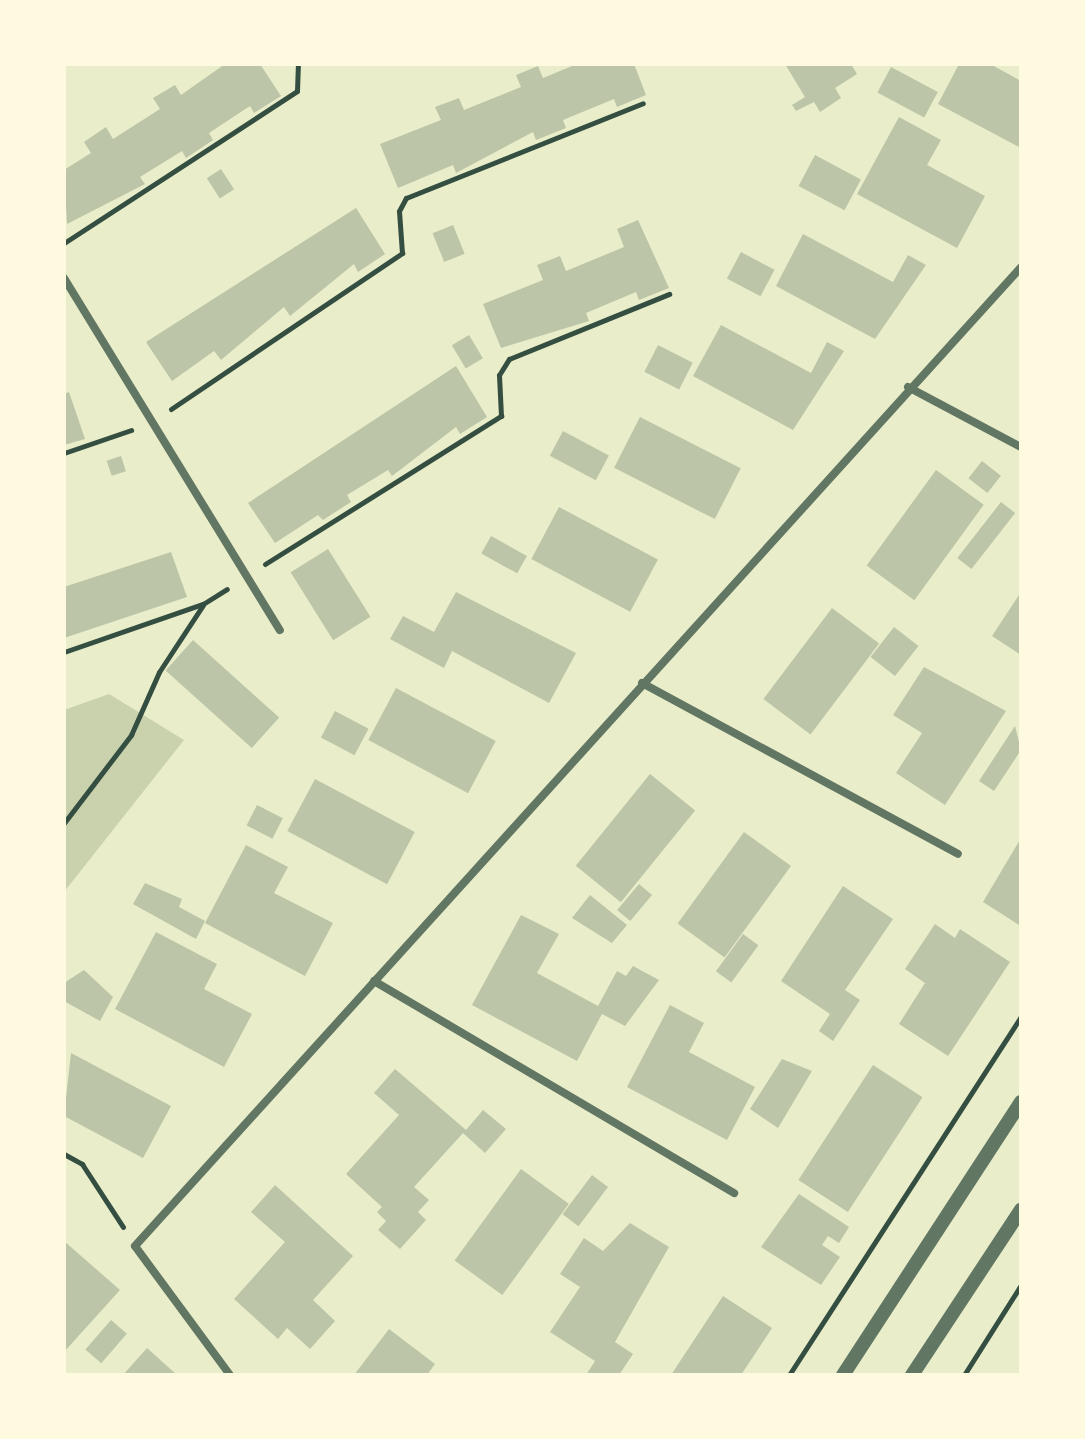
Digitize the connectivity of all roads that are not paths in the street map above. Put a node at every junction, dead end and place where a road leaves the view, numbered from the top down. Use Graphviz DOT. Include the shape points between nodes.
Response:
graph roads {
  1 [pos="1021,267"];
  2 [pos="64,278"];
  3 [pos="908,387"];
  4 [pos="1021,447"];
  5 [pos="280,630"];
  6 [pos="642,683"];
  7 [pos="958,854"];
  8 [pos="374,981"];
  9 [pos="1021,1102"];
  10 [pos="734,1193"];
  11 [pos="1021,1210"];
  12 [pos="230,1375"];
  13 [pos="843,1375"];
  14 [pos="912,1375"];
  1 -- 3 [label="street"];
  2 -- 5 [label="street"];
  3 -- 4 [label="street"];
  3 -- 6 [label="street"];
  6 -- 7 [label="street"];
  6 -- 8 [label="street"];
  8 -- 10 [label="street"];
  8 -- 12 [label="street" via="135,1246"];
  9 -- 13 [label="street"];
  11 -- 14 [label="street"];
}
